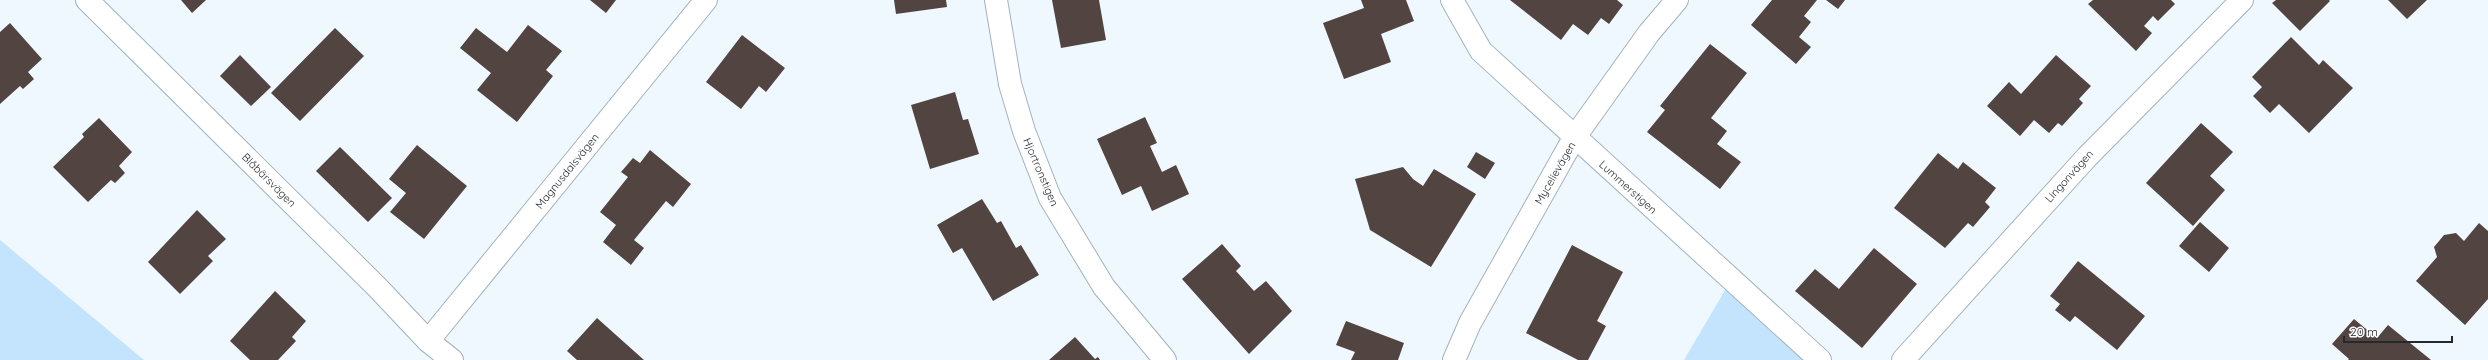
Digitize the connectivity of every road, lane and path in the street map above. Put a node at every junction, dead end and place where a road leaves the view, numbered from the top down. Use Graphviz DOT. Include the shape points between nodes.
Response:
graph roads {
  1 [pos="86,0"];
  2 [pos="706,0"];
  3 [pos="996,0"];
  4 [pos="1452,0"];
  5 [pos="1677,0"];
  6 [pos="2242,0"];
  7 [pos="1574,138"];
  8 [pos="428,341"];
  9 [pos="452,360"];
  10 [pos="1166,360"];
  11 [pos="1454,360"];
  12 [pos="1820,360"];
  13 [pos="1903,360"];
  1 -- 8 [label="street, Blåbärsvägen" via="378,288"];
  2 -- 8 [label="street, Magnusdalsvägen"];
  3 -- 10 [label="street, Hjortronstigen" via="1010,84 1024,131 1050,198 1104,287"];
  4 -- 7 [label="street, Lummerstigen" via="1481,51"];
  5 -- 7 [label="street, Mycelievägen" via="1649,33"];
  6 -- 13 [label="street, Lingonvägen" via="2087,157"];
  7 -- 11 [label="street, Mycelievägen" via="1470,323"];
  7 -- 12 [label="street, Lummerstigen"];
  8 -- 9 [label="street, Blåbärsvägen"];
}
